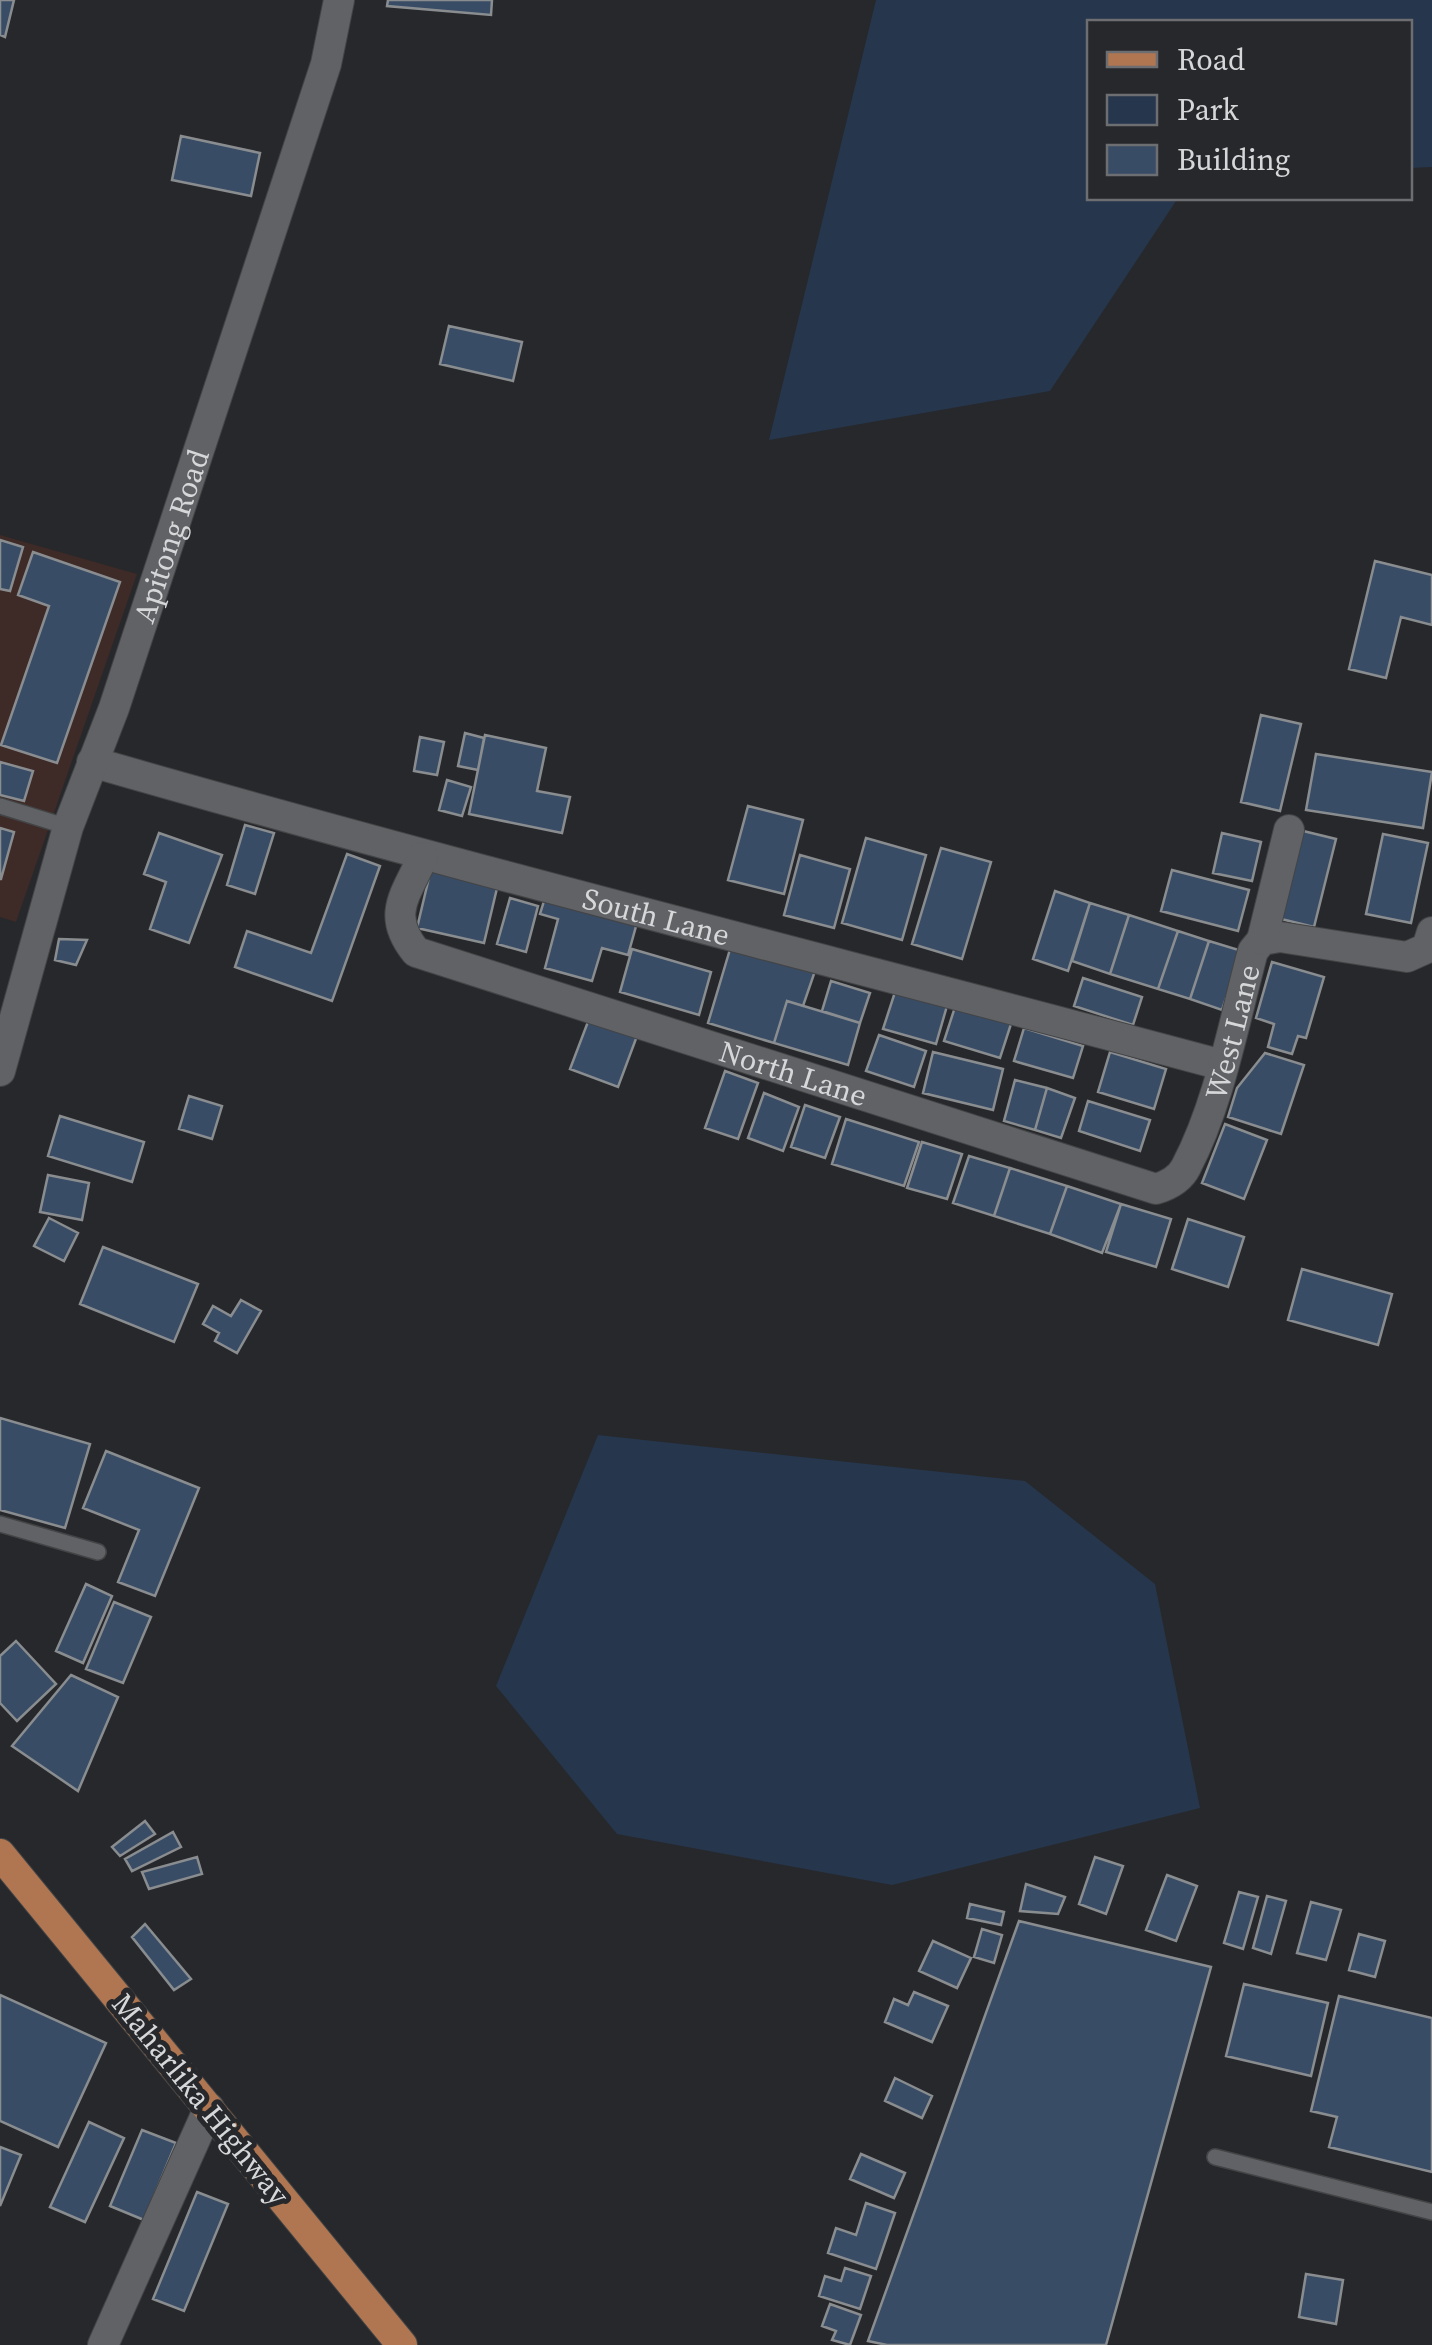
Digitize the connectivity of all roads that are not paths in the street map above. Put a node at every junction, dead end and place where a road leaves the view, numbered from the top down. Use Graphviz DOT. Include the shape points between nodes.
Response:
graph roads {
  1 [pos="339,0"];
  2 [pos="92,762"];
  3 [pos="0,806"];
  4 [pos="68,827"];
  5 [pos="1290,830"];
  6 [pos="422,857"];
  7 [pos="1432,932"];
  8 [pos="1262,940"];
  9 [pos="1222,1065"];
  10 [pos="0,1070"];
  11 [pos="1171,1184"];
  12 [pos="0,1524"];
  13 [pos="98,1552"];
  14 [pos="0,1854"];
  15 [pos="209,2108"];
  16 [pos="1214,2158"];
  17 [pos="1432,2212"];
  18 [pos="103,2345"];
  19 [pos="402,2345"];
  1 -- 2 [label="street, Apitong Road" via="326,64"];
  2 -- 4 [label="street, Apitong Road"];
  2 -- 6 [label="street, South Lane"];
  3 -- 4 [label="lane"];
  4 -- 10 [label="street, Apitong Road"];
  5 -- 8 [label="street"];
  6 -- 9 [label="street, South Lane" via="564,888"];
  6 -- 11 [label="street, North Lane" via="398,911 400,933 416,952 1156,1189"];
  7 -- 8 [label="street, West Lane" via="1427,948 1407,956"];
  8 -- 9 [label="street, West Lane" via="1253,951"];
  9 -- 11 [label="street, West Lane" via="1186,1169"];
  12 -- 13 [label="lane"];
  14 -- 15 [label="main road, Maharlika Highway"];
  15 -- 18 [label="street"];
  15 -- 19 [label="main road, Maharlika Highway"];
  16 -- 17 [label="lane"];
}
